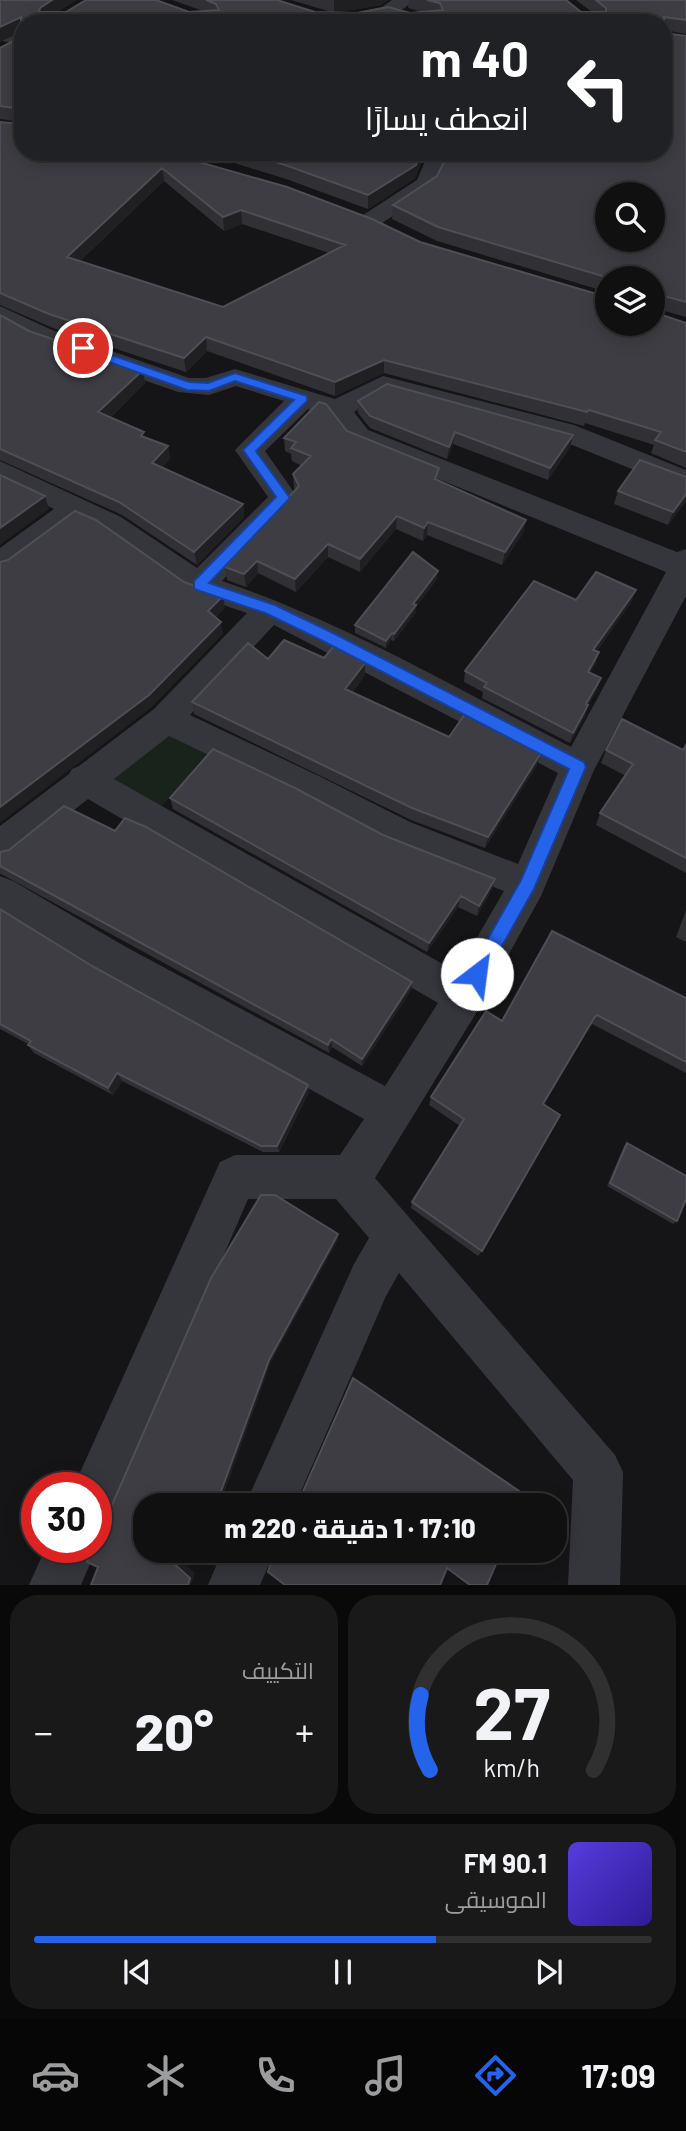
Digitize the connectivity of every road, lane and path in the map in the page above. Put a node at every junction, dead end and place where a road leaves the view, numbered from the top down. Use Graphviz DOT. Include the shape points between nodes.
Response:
graph roads {
  1 [pos="400,10"];
  2 [pos="378,14"];
  3 [pos="436,161"];
  4 [pos="344,212"];
  5 [pos="368,222"];
  6 [pos="393,231"];
  7 [pos="0,314"];
  8 [pos="302,399"];
  9 [pos="338,409"];
  10 [pos="0,471"];
  11 [pos="686,481"];
  12 [pos="77,507"];
  13 [pos="2,561"];
  14 [pos="685,566"];
  15 [pos="199,585"];
  16 [pos="270,609"];
  17 [pos="166,719"];
  18 [pos="578,767"];
  19 [pos="85,779"];
  20 [pos="0,847"];
  21 [pos="528,884"];
  22 [pos="0,893"];
  23 [pos="464,997"];
  24 [pos="392,1112"];
  25 [pos="352,1177"];
  26 [pos="396,1235"];
  27 [pos="104,1472"];
  28 [pos="275,1493"];
  29 [pos="65,1563"];
  30 [pos="244,1563"];
  31 [pos="55,1585"];
  32 [pos="234,1585"];
  33 [pos="593,1585"];
  1 -- 2 [label="street"];
  3 -- 5 [label="street" via="426,184"];
  4 -- 5 [label="street"];
  5 -- 6 [label="street"];
  7 -- 8 [label="street" via="43,336 187,386 209,387 235,377"];
  8 -- 9 [label="street"];
  8 -- 15 [label="street" via="249,450 284,498"];
  9 -- 11 [label="street" via="383,384 564,431"];
  9 -- 14 [label="street" via="358,436"];
  10 -- 12 [label="street"];
  12 -- 13 [label="street"];
  12 -- 15 [label="street" via="111,524"];
  14 -- 18 [label="street"];
  15 -- 16 [label="street"];
  16 -- 17 [label="street"];
  16 -- 18 [label="street"];
  17 -- 19 [label="street"];
  17 -- 21 [label="street" via="397,833"];
  18 -- 21 [label="street"];
  19 -- 20 [label="street"];
  19 -- 23 [label="street"];
  21 -- 23 [label="street"];
  22 -- 24 [label="street"];
  23 -- 24 [label="street"];
  24 -- 25 [label="street"];
  25 -- 26 [label="street" via="349,1181"];
  25 -- 27 [label="street" via="235,1177"];
  26 -- 28 [label="street" via="370,1280"];
  26 -- 33 [label="street" via="598,1472"];
  29 -- 31 [label="street"];
  30 -- 32 [label="street"];
}
